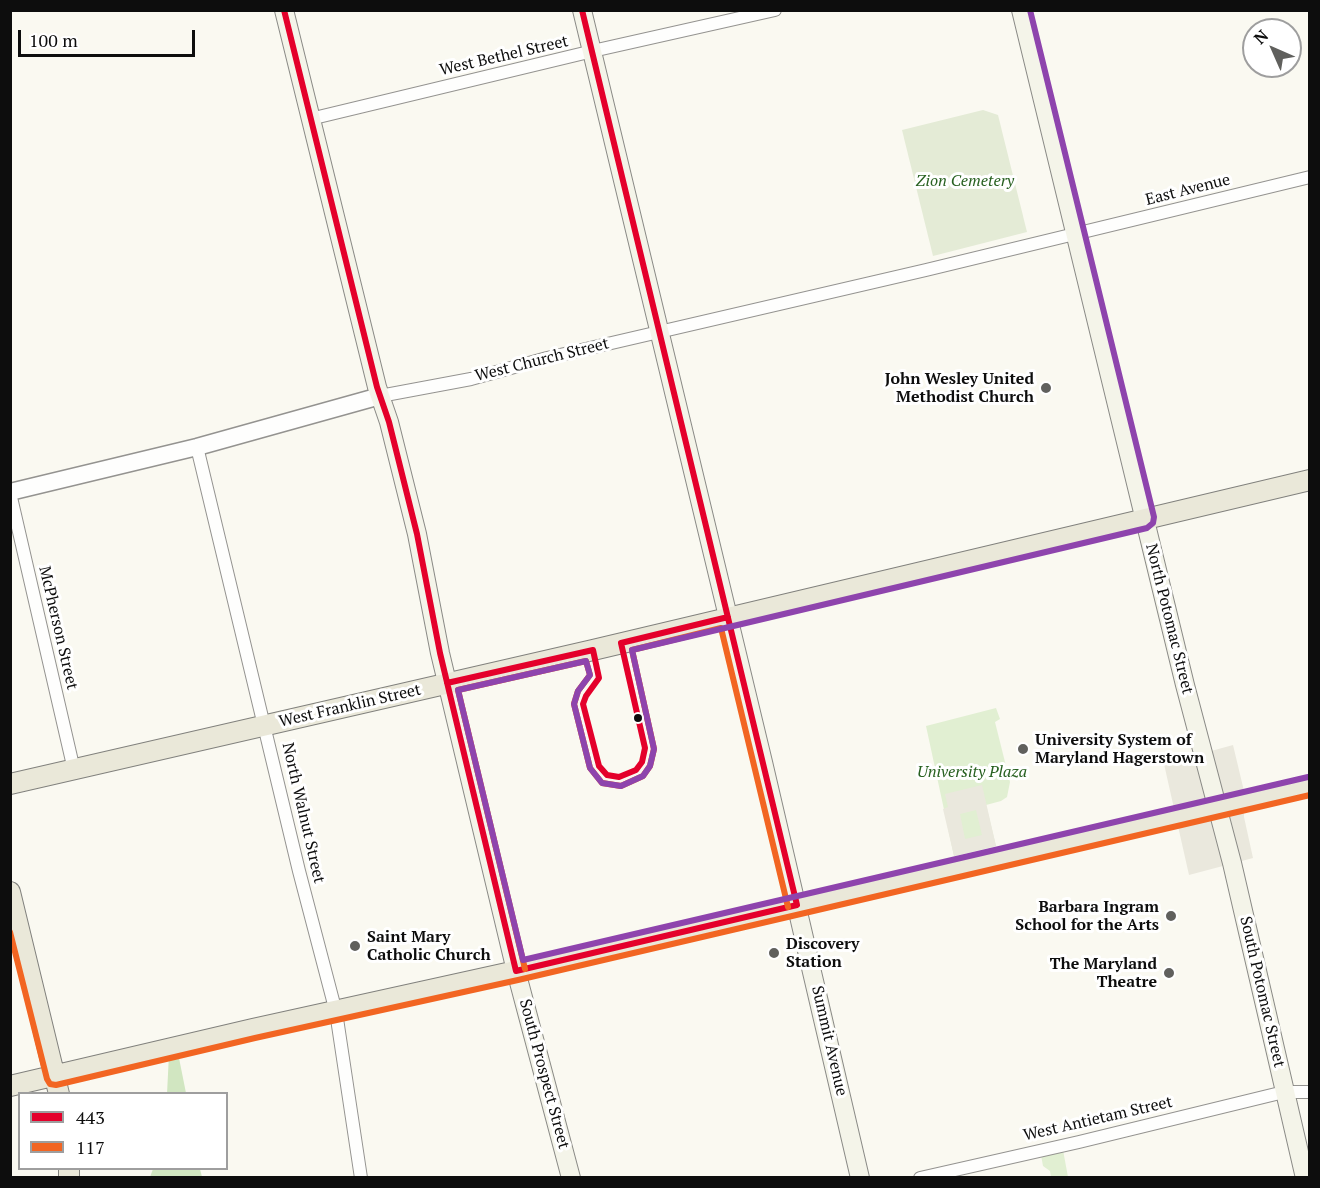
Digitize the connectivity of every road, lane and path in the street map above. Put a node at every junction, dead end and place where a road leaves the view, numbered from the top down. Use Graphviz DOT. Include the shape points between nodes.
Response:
graph roads {
  1 [pos="284,10"];
  2 [pos="582,10"];
  3 [pos="1021,10"];
  4 [pos="769,11"];
  5 [pos="592,52"];
  6 [pos="310,119"];
  7 [pos="1310,177"];
  8 [pos="1075,234"];
  9 [pos="660,331"];
  10 [pos="380,396"];
  11 [pos="197,447"];
  12 [pos="1310,480"];
  13 [pos="10,493"];
  14 [pos="1145,519"];
  15 [pos="728,617"];
  16 [pos="447,683"];
  17 [pos="265,725"];
  18 [pos="74,770"];
  19 [pos="10,784"];
  20 [pos="1310,786"];
  21 [pos="1218,807"];
  22 [pos="10,892"];
  23 [pos="797,905"];
  24 [pos="516,971"];
  25 [pos="336,1012"];
  26 [pos="57,1085"];
  27 [pos="10,1086"];
  28 [pos="1284,1092"];
  29 [pos="1310,1092"];
  30 [pos="361,1178"];
  31 [pos="571,1178"];
  32 [pos="861,1178"];
  33 [pos="920,1178"];
  34 [pos="1305,1178"];
  1 -- 6 [label="main road, South Prospect Street"];
  2 -- 5 [label="main road, Summit Avenue"];
  3 -- 8 [label="main road, North Potomac Street"];
  4 -- 5 [label="street, West Bethel Street"];
  5 -- 6 [label="street, West Bethel Street"];
  5 -- 9 [label="main road, Summit Avenue"];
  6 -- 10 [label="main road, South Prospect Street"];
  7 -- 8 [label="street, East Avenue"];
  8 -- 9 [label="street, West Church Street"];
  8 -- 14 [label="main road, North Potomac Street"];
  9 -- 10 [label="street, West Church Street" via="471,379"];
  9 -- 15 [label="main road, Summit Avenue"];
  10 -- 11 [label="street, West Church Street"];
  10 -- 16 [label="main road, South Prospect Street" via="417,534"];
  11 -- 13 [label="street, West Church Street"];
  11 -- 17 [label="street, North Walnut Street"];
  12 -- 14 [label="main road, West Franklin Street"];
  13 -- 18 [label="street, McPherson Street"];
  14 -- 15 [label="main road, West Franklin Street"];
  14 -- 21 [label="main road, North Potomac Street"];
  15 -- 16 [label="main road, West Franklin Street"];
  15 -- 23 [label="main road, Summit Avenue"];
  16 -- 17 [label="main road, West Franklin Street"];
  16 -- 24 [label="main road, South Prospect Street"];
  17 -- 18 [label="main road, West Franklin Street"];
  17 -- 25 [label="street, North Walnut Street" via="298,871"];
  18 -- 19 [label="main road, West Franklin Street"];
  20 -- 21 [label="main road"];
  21 -- 23 [label="main road"];
  21 -- 28 [label="main road, South Potomac Street"];
  22 -- 26 [label="main road"];
  23 -- 24 [label="main road"];
  23 -- 32 [label="main road, Summit Avenue"];
  24 -- 25 [label="main road"];
  24 -- 31 [label="main road, South Prospect Street"];
  25 -- 26 [label="main road" via="253,1029"];
  25 -- 30 [label="street, North Walnut Street"];
  26 -- 27 [label="main road"];
  28 -- 29 [label="street, West Antietam Street"];
  28 -- 33 [label="street, West Antietam Street"];
  28 -- 34 [label="main road, South Potomac Street"];
}
